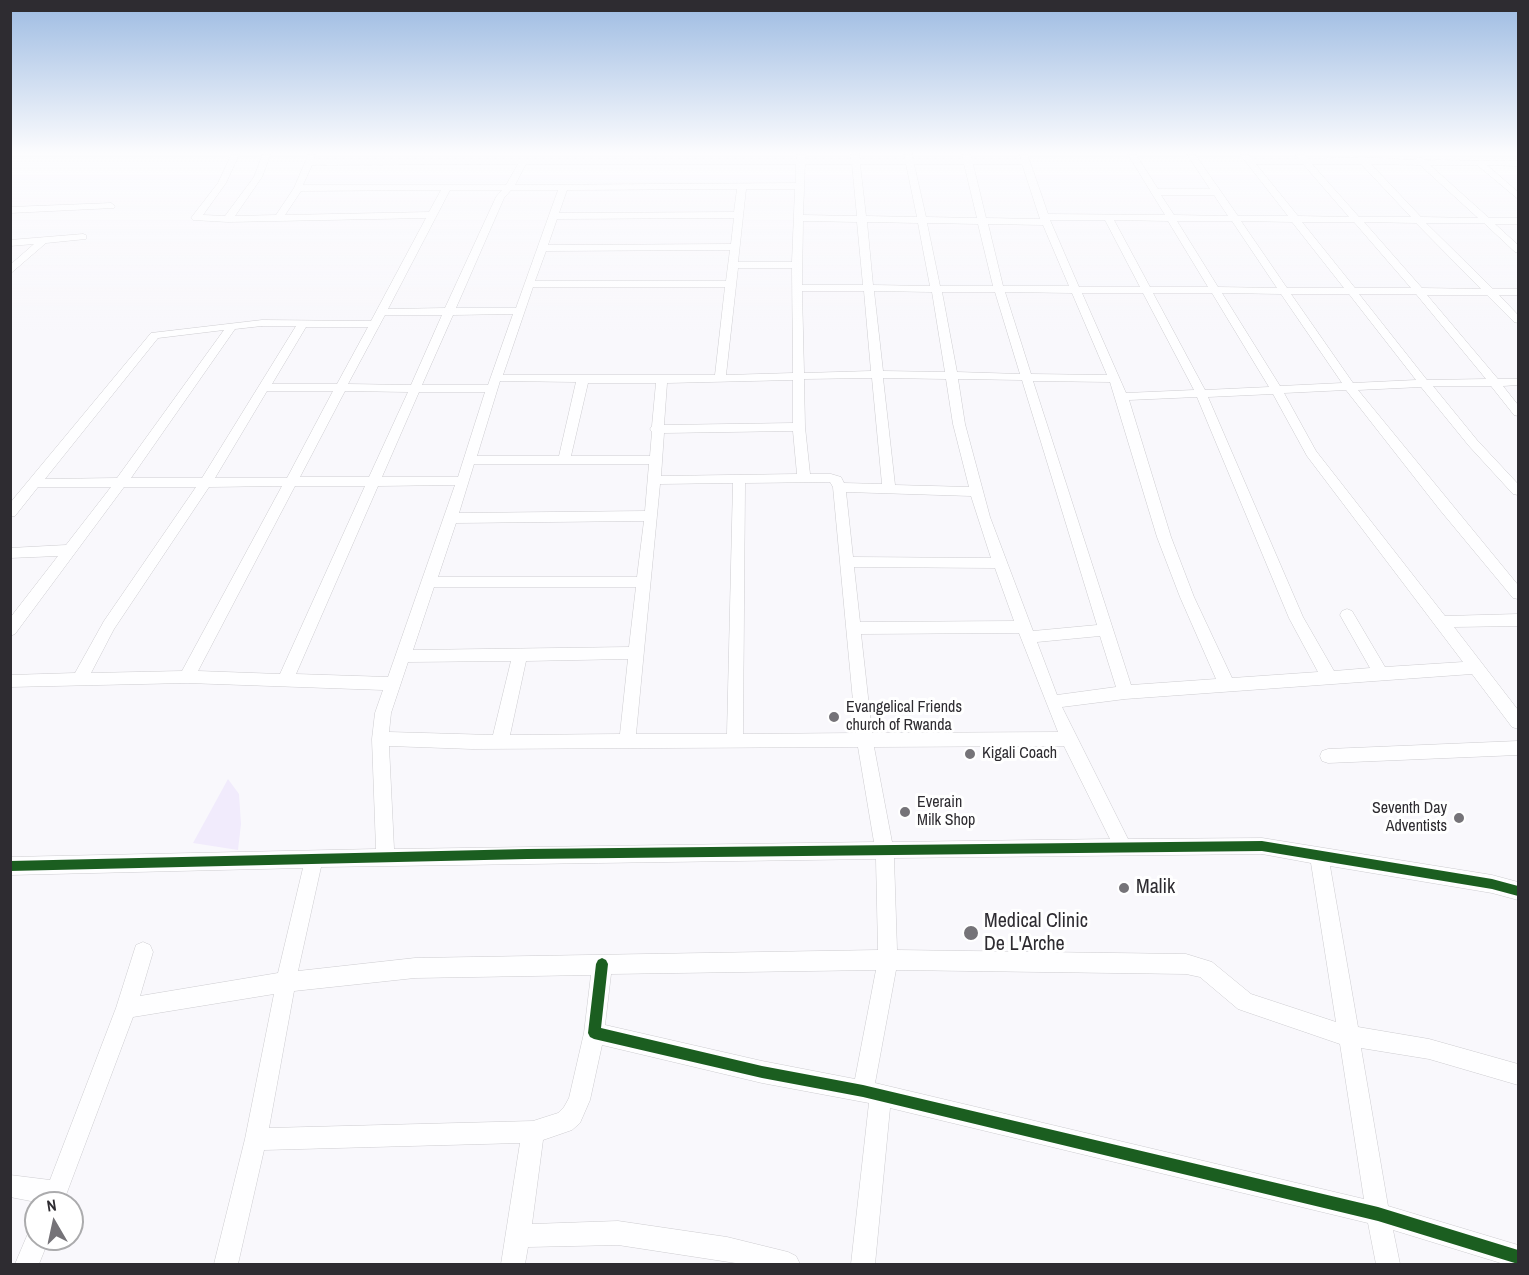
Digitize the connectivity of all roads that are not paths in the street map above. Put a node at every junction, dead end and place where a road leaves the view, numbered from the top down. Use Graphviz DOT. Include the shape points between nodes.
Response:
graph roads {
  1 [pos="200,212"];
  2 [pos="233,212"];
  3 [pos="282,212"];
  4 [pos="493,212"];
  5 [pos="555,212"];
  6 [pos="799,212"];
  7 [pos="860,212"];
  8 [pos="920,212"];
  9 [pos="981,212"];
  10 [pos="1043,212"];
  11 [pos="1166,212"];
  12 [pos="1231,212"];
  13 [pos="1288,212"];
  14 [pos="1349,212"];
  15 [pos="1411,212"];
  16 [pos="1478,212"];
  17 [pos="434,214"];
  18 [pos="738,215"];
  19 [pos="554,216"];
  20 [pos="1108,217"];
  21 [pos="279,218"];
  22 [pos="799,218"];
  23 [pos="1169,218"];
  24 [pos="228,219"];
  25 [pos="861,219"];
  26 [pos="1045,219"];
  27 [pos="1235,219"];
  28 [pos="1293,219"];
  29 [pos="922,220"];
  30 [pos="1355,220"];
  31 [pos="983,221"];
  32 [pos="1419,221"];
  33 [pos="1487,221"];
  34 [pos="1518,221"];
  35 [pos="83,237"];
  36 [pos="43,241"];
  37 [pos="10,243"];
  38 [pos="734,247"];
  39 [pos="542,248"];
  40 [pos="1518,250"];
  41 [pos="732,265"];
  42 [pos="797,265"];
  43 [pos="13,267"];
  44 [pos="529,284"];
  45 [pos="729,284"];
  46 [pos="799,288"];
  47 [pos="868,288"];
  48 [pos="936,289"];
  49 [pos="999,290"];
  50 [pos="1076,290"];
  51 [pos="1147,290"];
  52 [pos="1214,290"];
  53 [pos="1284,291"];
  54 [pos="1488,291"];
  55 [pos="1352,292"];
  56 [pos="1420,292"];
  57 [pos="1518,292"];
  58 [pos="520,311"];
  59 [pos="382,312"];
  60 [pos="448,312"];
  61 [pos="1518,320"];
  62 [pos="303,322"];
  63 [pos="375,324"];
  64 [pos="233,325"];
  65 [pos="878,374"];
  66 [pos="799,376"];
  67 [pos="952,376"];
  68 [pos="1026,377"];
  69 [pos="720,378"];
  70 [pos="583,379"];
  71 [pos="1114,379"];
  72 [pos="662,380"];
  73 [pos="1495,382"];
  74 [pos="1518,382"];
  75 [pos="494,384"];
  76 [pos="1424,384"];
  77 [pos="264,387"];
  78 [pos="341,387"];
  79 [pos="1350,387"];
  80 [pos="415,389"];
  81 [pos="1277,391"];
  82 [pos="1201,393"];
  83 [pos="1122,397"];
  84 [pos="1518,412"];
  85 [pos="799,427"];
  86 [pos="656,429"];
  87 [pos="469,460"];
  88 [pos="564,460"];
  89 [pos="654,460"];
  90 [pos="804,478"];
  91 [pos="654,480"];
  92 [pos="462,481"];
  93 [pos="739,481"];
  94 [pos="121,482"];
  95 [pos="292,482"];
  96 [pos="35,483"];
  97 [pos="204,483"];
  98 [pos="374,483"];
  99 [pos="839,487"];
  100 [pos="889,489"];
  101 [pos="1518,491"];
  102 [pos="976,492"];
  103 [pos="10,513"];
  104 [pos="651,516"];
  105 [pos="451,518"];
  106 [pos="69,550"];
  107 [pos="10,553"];
  108 [pos="848,562"];
  109 [pos="999,563"];
  110 [pos="428,582"];
  111 [pos="644,582"];
  112 [pos="1518,594"];
  113 [pos="1347,615"];
  114 [pos="1518,620"];
  115 [pos="1442,622"];
  116 [pos="854,628"];
  117 [pos="10,630"];
  118 [pos="1106,630"];
  119 [pos="1026,632"];
  120 [pos="637,653"];
  121 [pos="520,655"];
  122 [pos="402,656"];
  123 [pos="1476,667"];
  124 [pos="1381,674"];
  125 [pos="187,677"];
  126 [pos="1329,677"];
  127 [pos="80,679"];
  128 [pos="10,681"];
  129 [pos="285,681"];
  130 [pos="391,684"];
  131 [pos="1227,685"];
  132 [pos="1125,692"];
  133 [pos="1052,702"];
  134 [pos="1518,722"];
  135 [pos="380,739"];
  136 [pos="1069,739"];
  137 [pos="500,741"];
  138 [pos="627,741"];
  139 [pos="735,741"];
  140 [pos="864,742"];
  141 [pos="1518,748"];
  142 [pos="1328,756"];
  143 [pos="1123,847"];
  144 [pos="885,851"];
  145 [pos="1319,854"];
  146 [pos="385,857"];
  147 [pos="314,860"];
  148 [pos="10,866"];
  149 [pos="1518,891"];
  150 [pos="143,952"];
  151 [pos="888,960"];
  152 [pos="602,964"];
  153 [pos="286,982"];
  154 [pos="126,1008"];
  155 [pos="594,1033"];
  156 [pos="1348,1036"];
  157 [pos="1518,1074"];
  158 [pos="871,1094"];
  159 [pos="533,1132"];
  160 [pos="256,1138"];
  161 [pos="10,1186"];
  162 [pos="28,1191"];
  163 [pos="57,1191"];
  164 [pos="1378,1214"];
  165 [pos="519,1236"];
  166 [pos="1518,1257"];
  167 [pos="226,1264"];
  168 [pos="513,1264"];
  169 [pos="788,1264"];
  170 [pos="863,1264"];
  171 [pos="1388,1264"];
  1 -- 24 [label="street" via="196,218"];
  2 -- 24 [label="street"];
  3 -- 21 [label="street"];
  4 -- 60 [label="street"];
  5 -- 19 [label="street"];
  6 -- 22 [label="street"];
  7 -- 25 [label="street"];
  8 -- 29 [label="street"];
  9 -- 31 [label="street"];
  10 -- 26 [label="street"];
  11 -- 23 [label="street"];
  12 -- 27 [label="street"];
  13 -- 28 [label="street"];
  14 -- 30 [label="street"];
  15 -- 32 [label="street"];
  16 -- 33 [label="street"];
  17 -- 21 [label="street"];
  17 -- 59 [label="street"];
  18 -- 19 [label="street"];
  18 -- 38 [label="street"];
  19 -- 39 [label="street"];
  20 -- 23 [label="street"];
  20 -- 26 [label="street"];
  20 -- 51 [label="street"];
  21 -- 24 [label="street"];
  22 -- 25 [label="street"];
  22 -- 42 [label="street"];
  23 -- 27 [label="street"];
  23 -- 52 [label="street"];
  25 -- 29 [label="street"];
  25 -- 47 [label="street"];
  26 -- 31 [label="street"];
  26 -- 50 [label="street"];
  27 -- 28 [label="street"];
  27 -- 53 [label="street"];
  28 -- 30 [label="street"];
  28 -- 55 [label="street"];
  29 -- 31 [label="street"];
  29 -- 48 [label="street"];
  30 -- 32 [label="street"];
  30 -- 56 [label="street"];
  31 -- 49 [label="street"];
  32 -- 33 [label="street"];
  32 -- 54 [label="street"];
  33 -- 34 [label="street"];
  33 -- 40 [label="street"];
  35 -- 36 [label="street"];
  36 -- 37 [label="street"];
  36 -- 43 [label="street"];
  38 -- 39 [label="street"];
  38 -- 41 [label="street"];
  39 -- 44 [label="street"];
  41 -- 42 [label="street"];
  41 -- 45 [label="street"];
  42 -- 46 [label="street"];
  44 -- 45 [label="street"];
  44 -- 58 [label="street"];
  45 -- 69 [label="street"];
  46 -- 47 [label="street"];
  46 -- 66 [label="street"];
  47 -- 48 [label="street"];
  47 -- 65 [label="street"];
  48 -- 49 [label="street"];
  48 -- 67 [label="street"];
  49 -- 50 [label="street"];
  49 -- 68 [label="street"];
  50 -- 51 [label="street"];
  50 -- 71 [label="street"];
  51 -- 52 [label="street"];
  51 -- 82 [label="street"];
  52 -- 53 [label="street"];
  52 -- 81 [label="street"];
  53 -- 55 [label="street"];
  53 -- 79 [label="street"];
  54 -- 56 [label="street"];
  54 -- 57 [label="street"];
  54 -- 61 [label="street"];
  55 -- 56 [label="street"];
  55 -- 76 [label="street"];
  56 -- 73 [label="street"];
  58 -- 60 [label="street"];
  58 -- 75 [label="street"];
  59 -- 60 [label="street"];
  59 -- 63 [label="street"];
  60 -- 80 [label="street"];
  62 -- 63 [label="street"];
  62 -- 64 [label="street"];
  62 -- 77 [label="street"];
  63 -- 78 [label="street"];
  64 -- 94 [label="street"];
  64 -- 96 [label="street" via="154,335"];
  65 -- 66 [label="street"];
  65 -- 67 [label="street"];
  65 -- 100 [label="street"];
  66 -- 69 [label="street"];
  66 -- 85 [label="street"];
  67 -- 68 [label="street"];
  67 -- 102 [label="street"];
  68 -- 71 [label="street"];
  68 -- 118 [label="street"];
  69 -- 72 [label="street"];
  70 -- 72 [label="street"];
  70 -- 75 [label="street"];
  70 -- 88 [label="street"];
  71 -- 83 [label="street"];
  72 -- 86 [label="street"];
  73 -- 74 [label="street"];
  73 -- 76 [label="street"];
  73 -- 84 [label="street"];
  75 -- 80 [label="street"];
  75 -- 87 [label="street"];
  76 -- 79 [label="street"];
  76 -- 101 [label="street"];
  77 -- 78 [label="street"];
  77 -- 97 [label="street"];
  78 -- 80 [label="street"];
  78 -- 95 [label="street"];
  79 -- 81 [label="street"];
  79 -- 112 [label="street"];
  80 -- 98 [label="street"];
  81 -- 82 [label="street"];
  81 -- 115 [label="street" via="1317,461"];
  82 -- 83 [label="street"];
  82 -- 126 [label="street" via="1296,618"];
  83 -- 131 [label="street" via="1164,537"];
  85 -- 86 [label="street"];
  85 -- 90 [label="street"];
  86 -- 89 [label="street"];
  87 -- 88 [label="street"];
  87 -- 92 [label="street"];
  88 -- 89 [label="street"];
  89 -- 91 [label="street"];
  90 -- 93 [label="street"];
  90 -- 99 [label="street" via="831,478"];
  91 -- 93 [label="street"];
  91 -- 104 [label="street"];
  92 -- 98 [label="street"];
  92 -- 105 [label="street"];
  93 -- 139 [label="street"];
  94 -- 96 [label="street"];
  94 -- 97 [label="street"];
  94 -- 106 [label="street"];
  95 -- 97 [label="street"];
  95 -- 98 [label="street"];
  95 -- 125 [label="street"];
  96 -- 103 [label="street"];
  97 -- 127 [label="street" via="110,625"];
  98 -- 129 [label="street"];
  99 -- 100 [label="street"];
  99 -- 108 [label="street"];
  100 -- 102 [label="street"];
  102 -- 109 [label="street"];
  104 -- 105 [label="street"];
  104 -- 111 [label="street"];
  105 -- 110 [label="street"];
  106 -- 107 [label="street"];
  106 -- 117 [label="street"];
  108 -- 109 [label="street"];
  108 -- 116 [label="street"];
  109 -- 119 [label="street"];
  110 -- 111 [label="street"];
  110 -- 122 [label="street"];
  111 -- 120 [label="street"];
  113 -- 124 [label="street"];
  114 -- 115 [label="street"];
  115 -- 123 [label="street"];
  116 -- 119 [label="street"];
  116 -- 140 [label="street"];
  118 -- 119 [label="street"];
  118 -- 132 [label="street"];
  119 -- 133 [label="street"];
  120 -- 121 [label="street"];
  120 -- 138 [label="street"];
  121 -- 122 [label="street"];
  121 -- 137 [label="street"];
  122 -- 130 [label="street"];
  123 -- 124 [label="street"];
  123 -- 134 [label="street"];
  124 -- 126 [label="street"];
  125 -- 127 [label="street"];
  125 -- 129 [label="street"];
  126 -- 131 [label="street"];
  127 -- 128 [label="street"];
  129 -- 130 [label="street"];
  130 -- 135 [label="street" via="382,713"];
  131 -- 132 [label="street"];
  132 -- 133 [label="street"];
  133 -- 136 [label="street"];
  135 -- 137 [label="street"];
  135 -- 146 [label="street"];
  136 -- 140 [label="street"];
  136 -- 143 [label="street"];
  137 -- 138 [label="street"];
  138 -- 139 [label="street"];
  139 -- 140 [label="street"];
  140 -- 144 [label="street"];
  141 -- 142 [label="street"];
  143 -- 144 [label="street"];
  143 -- 145 [label="street" via="1262,846"];
  144 -- 146 [label="street"];
  144 -- 151 [label="street"];
  145 -- 149 [label="street"];
  145 -- 156 [label="street"];
  146 -- 147 [label="street"];
  147 -- 148 [label="street"];
  147 -- 153 [label="street"];
  150 -- 154 [label="street"];
  151 -- 152 [label="street"];
  151 -- 156 [label="street" via="1186,964 1206,969 1245,1002"];
  151 -- 158 [label="street"];
  152 -- 153 [label="street" via="415,968"];
  152 -- 155 [label="street"];
  153 -- 154 [label="street"];
  153 -- 160 [label="street"];
  154 -- 163 [label="street"];
  155 -- 158 [label="street"];
  155 -- 159 [label="street" via="572,1115 564,1122"];
  156 -- 157 [label="street" via="1429,1049"];
  156 -- 164 [label="street"];
  158 -- 164 [label="street"];
  158 -- 170 [label="street"];
  159 -- 160 [label="street"];
  159 -- 165 [label="street"];
  160 -- 167 [label="street"];
  161 -- 162 [label="street"];
  164 -- 166 [label="street"];
  164 -- 171 [label="street"];
  165 -- 168 [label="street"];
  165 -- 169 [label="street" via="618,1233 727,1249"];
}
